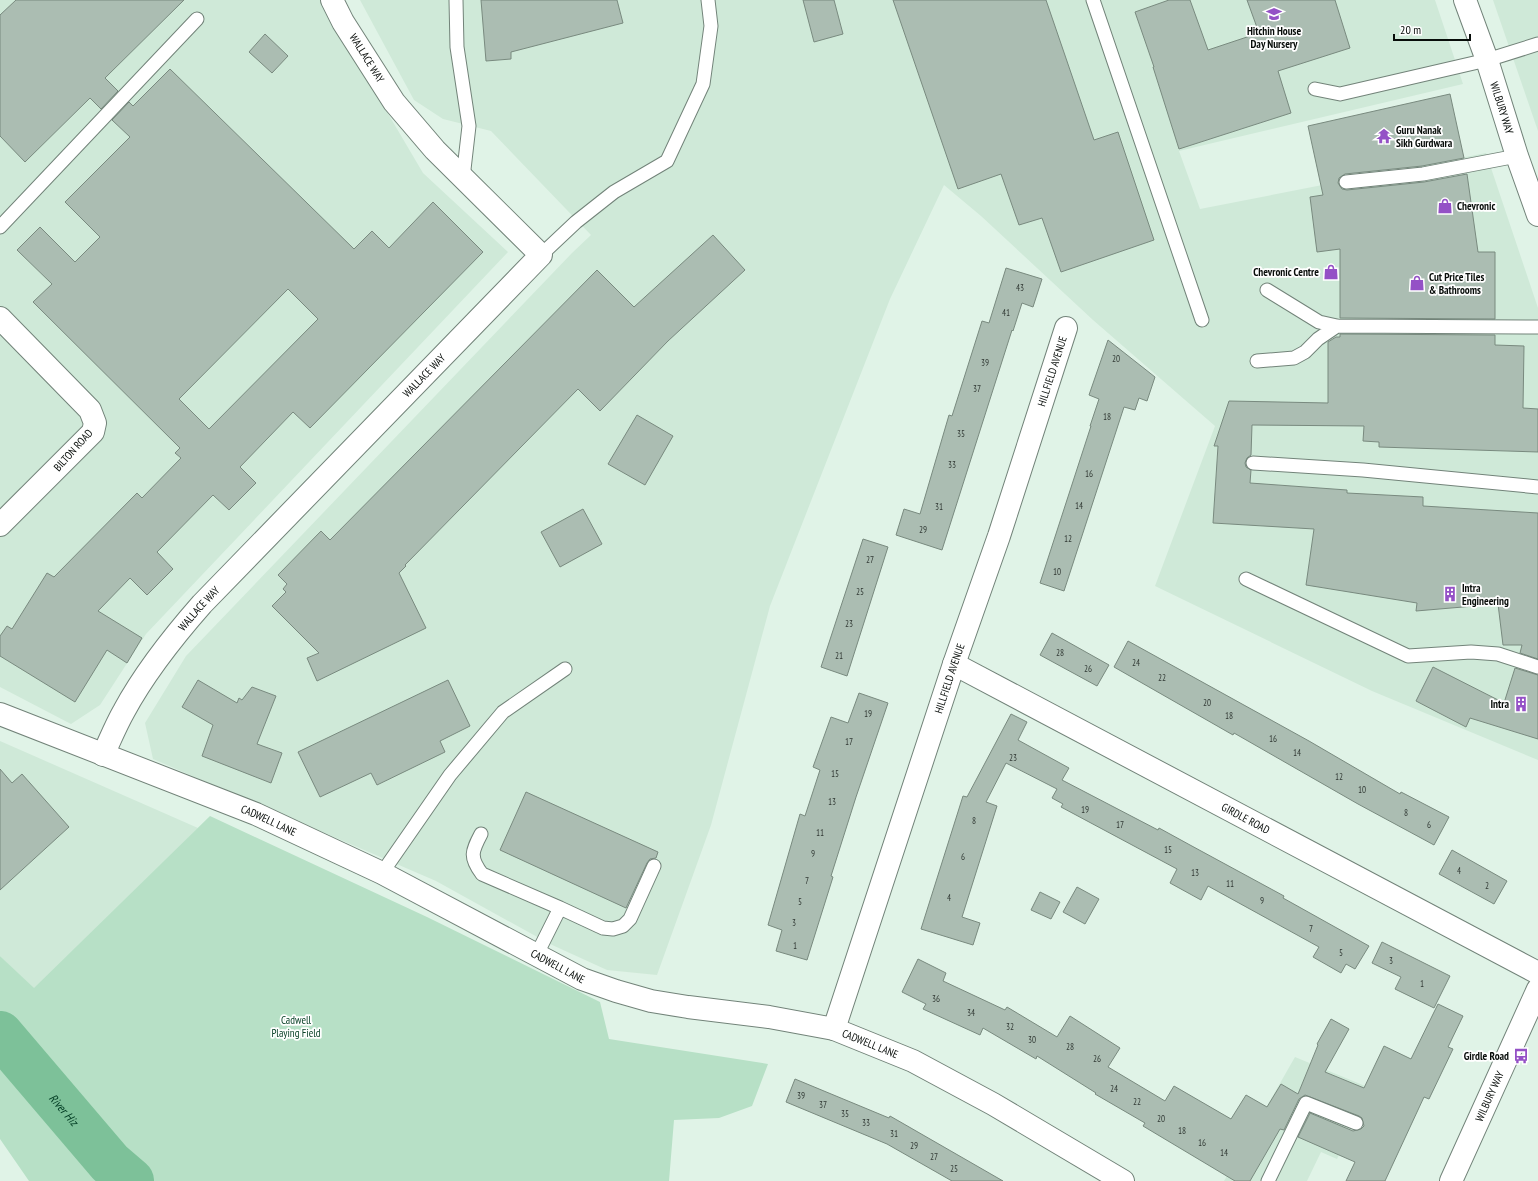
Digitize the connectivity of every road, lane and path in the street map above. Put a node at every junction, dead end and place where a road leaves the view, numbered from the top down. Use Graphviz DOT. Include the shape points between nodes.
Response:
graph roads {
  1 [pos="332,0"];
  2 [pos="456,0"];
  3 [pos="708,0"];
  4 [pos="1093,0"];
  5 [pos="1465,0"];
  6 [pos="197,19"];
  7 [pos="1538,44"];
  8 [pos="1487,60"];
  9 [pos="1315,89"];
  10 [pos="1517,156"];
  11 [pos="463,178"];
  12 [pos="1346,182"];
  13 [pos="1537,209"];
  14 [pos="0,228"];
  15 [pos="541,255"];
  16 [pos="1267,290"];
  17 [pos="0,318"];
  18 [pos="1202,320"];
  19 [pos="1337,326"];
  20 [pos="1538,327"];
  21 [pos="1066,328"];
  22 [pos="1257,361"];
  23 [pos="1253,463"];
  24 [pos="1538,488"];
  25 [pos="0,525"];
  26 [pos="1246,579"];
  27 [pos="954,664"];
  28 [pos="1538,667"];
  29 [pos="565,668"];
  30 [pos="0,714"];
  31 [pos="103,755"];
  32 [pos="481,834"];
  33 [pos="654,866"];
  34 [pos="382,873"];
  35 [pos="560,908"];
  36 [pos="536,956"];
  37 [pos="1538,973"];
  38 [pos="1538,989"];
  39 [pos="834,1029"];
  40 [pos="1356,1123"];
  41 [pos="1123,1181"];
  42 [pos="1268,1181"];
  43 [pos="1450,1181"];
  1 -- 11 [label="street, WALLACE WAY" via="343,22 394,102"];
  2 -- 11 [label="lane" via="458,48 469,126"];
  3 -- 15 [label="lane" via="711,26 703,84 667,161 614,192 576,222"];
  4 -- 18 [label="lane"];
  5 -- 8 [label="street, WILBURY WAY"];
  6 -- 14 [label="lane"];
  7 -- 8 [label="lane"];
  8 -- 9 [label="lane" via="1340,94"];
  8 -- 10 [label="street, WILBURY WAY"];
  10 -- 12 [label="lane" via="1423,174"];
  10 -- 13 [label="street, WILBURY WAY"];
  11 -- 15 [label="street, WALLACE WAY"];
  15 -- 31 [label="street, WALLACE WAY" via="177,632 124,711"];
  16 -- 19 [label="lane" via="1319,322"];
  17 -- 25 [label="street, BILTON ROAD" via="90,410 95,423 93,432"];
  19 -- 20 [label="lane"];
  19 -- 22 [label="lane" via="1294,358"];
  21 -- 27 [label="street, HILLFIELD AVENUE" via="999,536"];
  23 -- 24 [label="lane" via="1363,470"];
  26 -- 28 [label="lane" via="1408,656 1471,652 1498,654"];
  27 -- 37 [label="street, GIRDLE ROAD"];
  27 -- 39 [label="street, HILLFIELD AVENUE"];
  29 -- 34 [label="lane" via="504,712 450,775"];
  30 -- 31 [label="street, CADWELL LANE"];
  31 -- 34 [label="street, CADWELL LANE" via="256,814"];
  32 -- 35 [label="lane" via="472,856 482,874"];
  33 -- 35 [label="lane" via="630,919 623,926 603,928"];
  34 -- 36 [label="street, CADWELL LANE"];
  35 -- 36 [label="lane"];
  36 -- 39 [label="street, CADWELL LANE" via="582,979 651,1000"];
  38 -- 43 [label="street, WILBURY WAY"];
  39 -- 41 [label="street, CADWELL LANE" via="913,1061 993,1104"];
  40 -- 42 [label="lane" via="1306,1103"];
}
